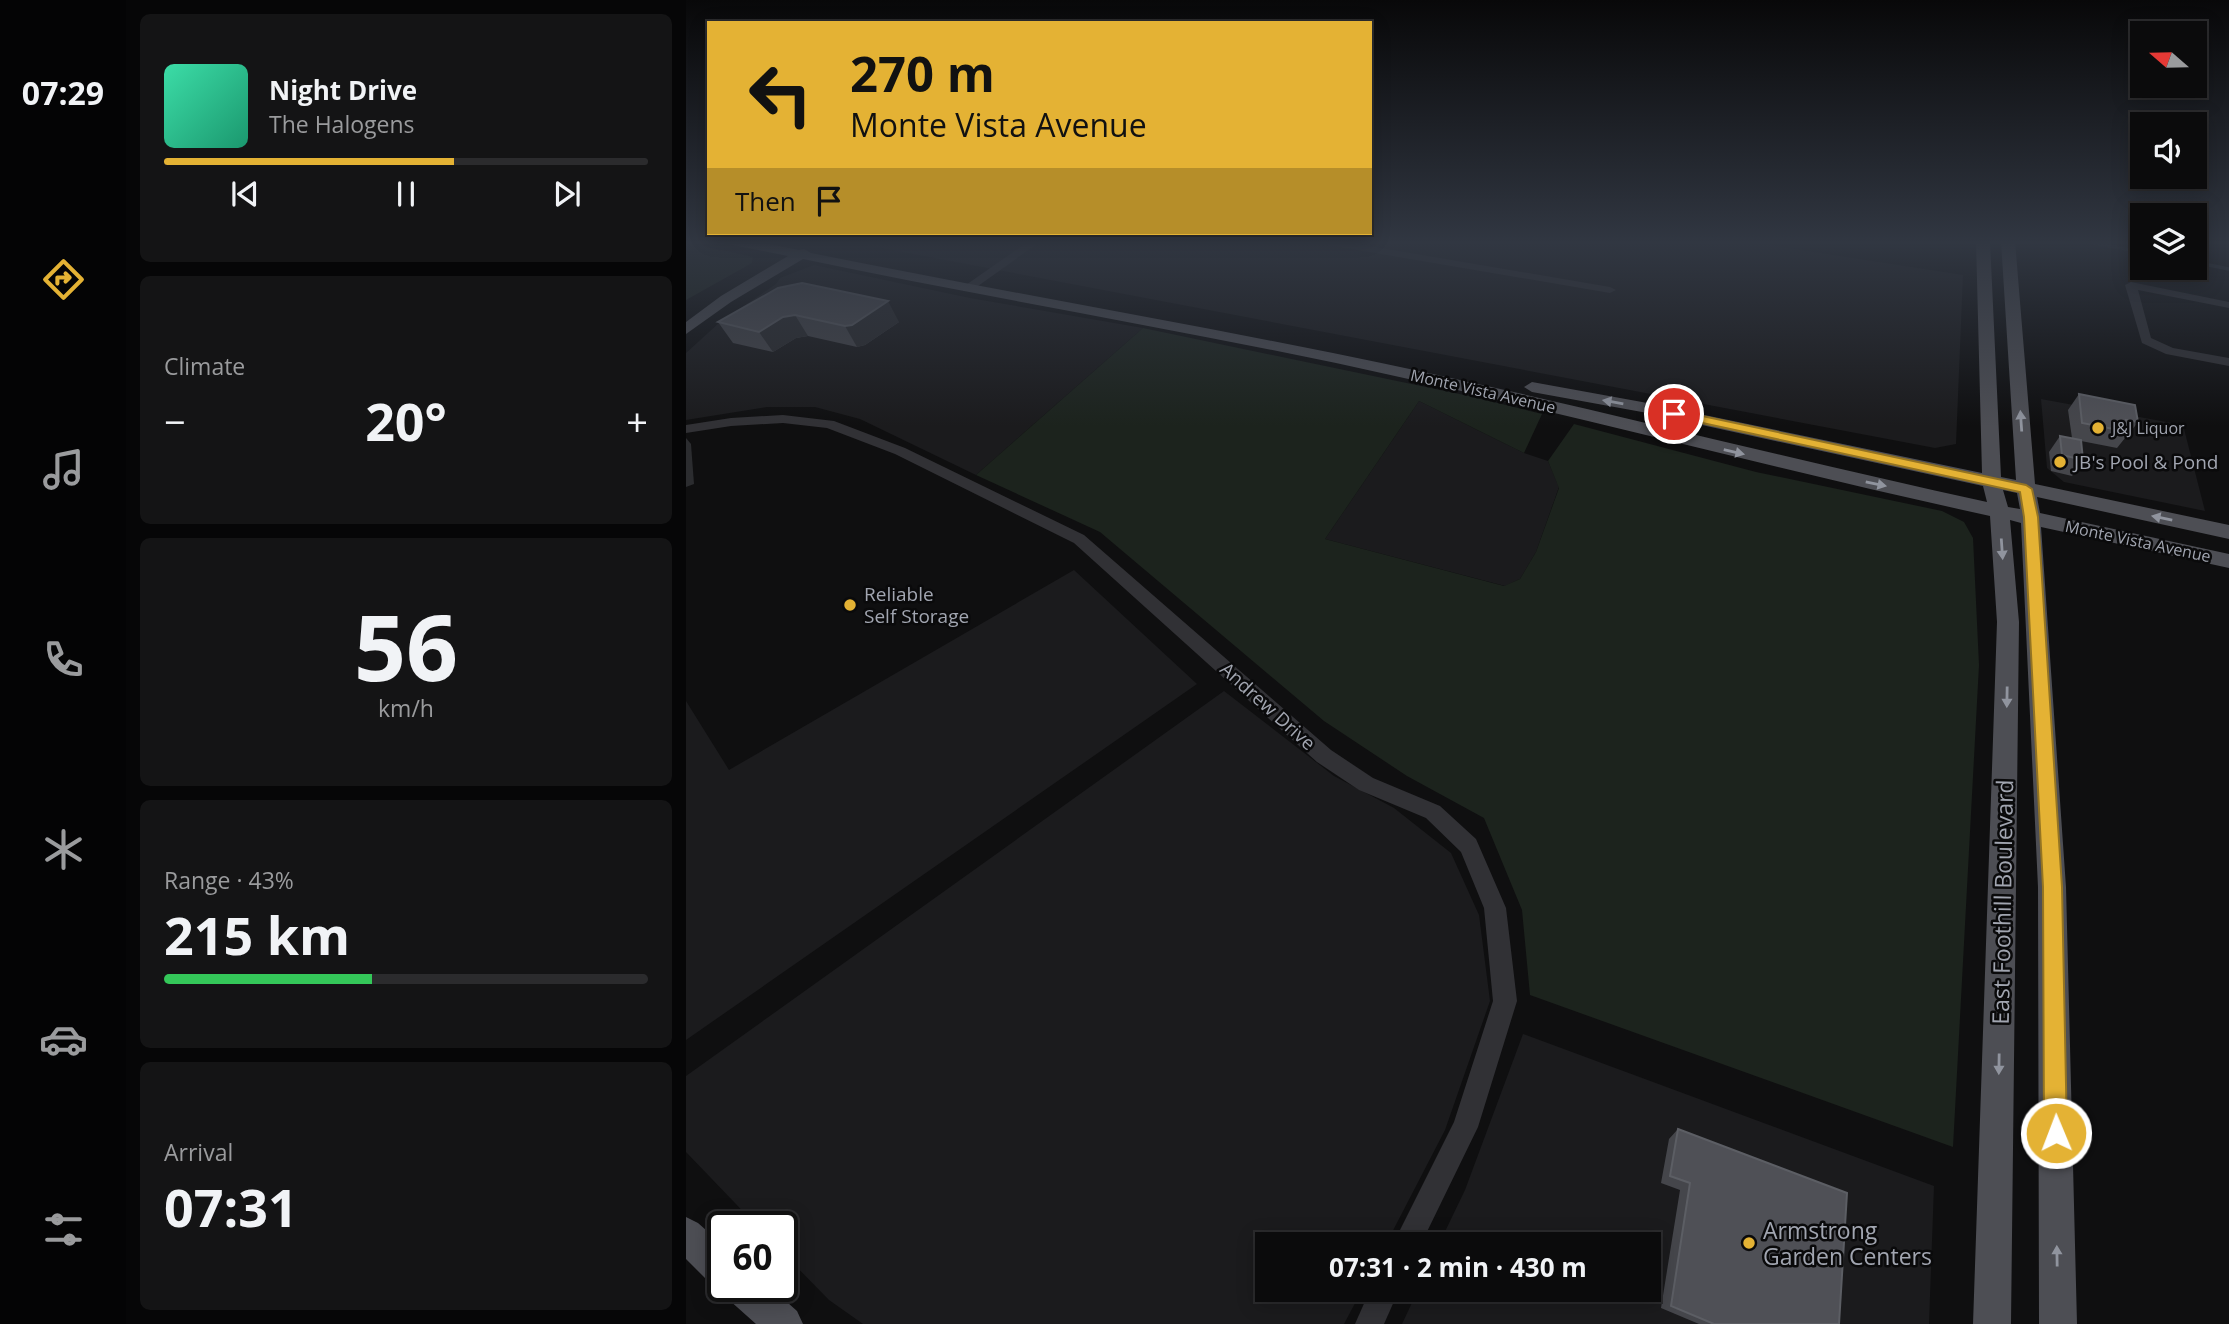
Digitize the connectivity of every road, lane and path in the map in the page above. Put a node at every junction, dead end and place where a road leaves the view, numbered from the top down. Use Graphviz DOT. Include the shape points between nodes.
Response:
graph roads {
  1 [pos="702,303"];
  2 [pos="721,303"];
  3 [pos="1066,303"];
  4 [pos="1077,303"];
  5 [pos="1985,303"];
  6 [pos="1996,303"];
  7 [pos="2012,303"];
  8 [pos="2136,303"];
  9 [pos="686,312"];
  10 [pos="686,329"];
  11 [pos="2015,340"];
  12 [pos="2229,362"];
  13 [pos="686,429"];
  14 [pos="1992,481"];
  15 [pos="2026,489"];
  16 [pos="1999,511"];
  17 [pos="2031,517"];
  18 [pos="2229,532"];
  19 [pos="2229,561"];
  20 [pos="1413,1232"];
  21 [pos="686,1235"];
  22 [pos="707,1255"];
  23 [pos="759,1302"];
  24 [pos="1379,1302"];
  25 [pos="784,1324"];
  26 [pos="1368,1324"];
  27 [pos="1992,1324"];
  28 [pos="2058,1324"];
  1 -- 9 [label="main road"];
  2 -- 10 [label="main road"];
  3 -- 16 [label="main road, Monte Vista Avenue, one-way" via="1334,358"];
  14 -- 4 [label="main road, Monte Vista Avenue, one-way" via="1642,407"];
  5 -- 14 [label="main road, East Foothill Boulevard"];
  6 -- 11 [label="main road" via="2002,329"];
  7 -- 11 [label="main road"];
  8 -- 12 [label="street" via="2146,340 2155,346"];
  15 -- 11 [label="main road, one-way"];
  13 -- 20 [label="street, Andrew Drive" via="783,419 829,424 900,451 1079,539 1324,756 1366,784 1433,812 1469,846 1495,908 1505,1001 1465,1127"];
  14 -- 15 [label="main road, Monte Vista Avenue"];
  14 -- 16 [label="main road, East Foothill Boulevard"];
  15 -- 17 [label="main road"];
  18 -- 15 [label="main road, Monte Vista Avenue, one-way"];
  16 -- 17 [label="main road, Monte Vista Avenue"];
  16 -- 27 [label="main road, East Foothill Boulevard, one-way" via="2008,622"];
  17 -- 19 [label="main road, Monte Vista Avenue"];
  28 -- 17 [label="main road, one-way" via="2052,887"];
  21 -- 22 [label="main road"];
  23 -- 25 [label="main road"];
  24 -- 26 [label="street"];
}
